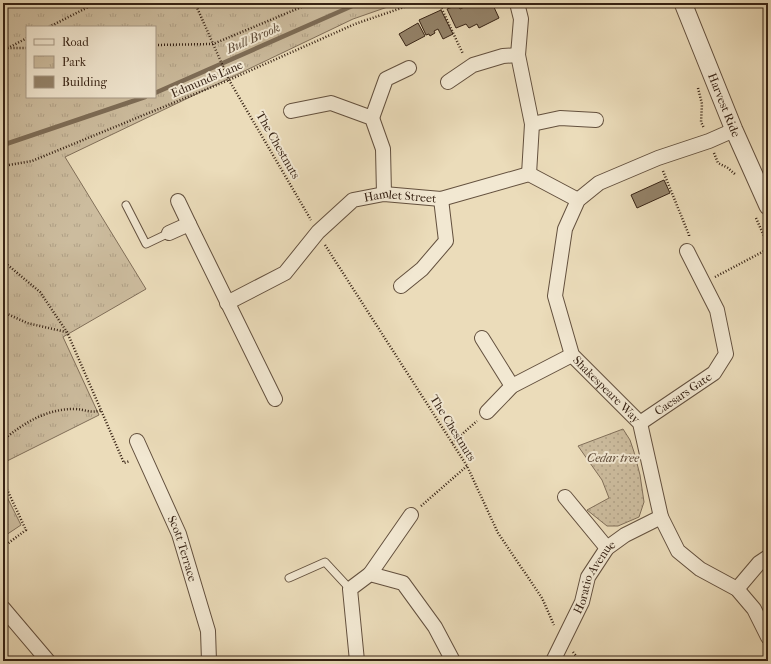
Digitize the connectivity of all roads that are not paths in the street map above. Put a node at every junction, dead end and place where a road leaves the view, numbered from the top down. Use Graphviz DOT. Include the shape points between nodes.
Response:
graph roads {
  1 [pos="517,3"];
  2 [pos="683,3"];
  3 [pos="518,55"];
  4 [pos="409,68"];
  5 [pos="448,82"];
  6 [pos="291,111"];
  7 [pos="372,118"];
  8 [pos="596,120"];
  9 [pos="532,124"];
  10 [pos="734,130"];
  11 [pos="529,174"];
  12 [pos="384,194"];
  13 [pos="441,199"];
  14 [pos="578,200"];
  15 [pos="178,201"];
  16 [pos="126,205"];
  17 [pos="768,206"];
  18 [pos="189,224"];
  19 [pos="169,233"];
  20 [pos="687,251"];
  21 [pos="401,286"];
  22 [pos="227,303"];
  23 [pos="482,338"];
  24 [pos="572,355"];
  25 [pos="512,386"];
  26 [pos="275,399"];
  27 [pos="487,412"];
  28 [pos="640,423"];
  29 [pos="137,441"];
  30 [pos="565,497"];
  31 [pos="411,514"];
  32 [pos="661,516"];
  33 [pos="607,548"];
  34 [pos="768,557"];
  35 [pos="370,574"];
  36 [pos="289,578"];
  37 [pos="350,589"];
  38 [pos="737,589"];
  39 [pos="3,608"];
  40 [pos="768,637"];
  41 [pos="48,661"];
  42 [pos="209,661"];
  43 [pos="357,661"];
  44 [pos="453,661"];
  45 [pos="553,661"];
  1 -- 3 [label="street" via="521,19"];
  2 -- 10 [label="street, Harvest Ride"];
  3 -- 5 [label="street" via="503,56 469,68"];
  3 -- 9 [label="street"];
  4 -- 7 [label="street" via="386,79"];
  6 -- 7 [label="street" via="331,103"];
  7 -- 12 [label="street" via="383,149"];
  8 -- 9 [label="street" via="560,118"];
  9 -- 11 [label="street"];
  10 -- 14 [label="street, Shakespeare Way" via="599,183"];
  10 -- 17 [label="street, Harvest Ride"];
  11 -- 13 [label="street, Hamlet Street"];
  11 -- 14 [label="street"];
  12 -- 13 [label="street, Hamlet Street"];
  12 -- 22 [label="street, Hamlet Street" via="353,200 318,232 285,274"];
  13 -- 21 [label="street" via="446,241 422,268"];
  14 -- 24 [label="street, Shakespeare Way" via="565,229 555,296"];
  15 -- 18 [label="street"];
  16 -- 19 [label="lane" via="146,244"];
  18 -- 19 [label="street"];
  18 -- 22 [label="street"];
  20 -- 28 [label="street, Caesars Gate" via="717,310 726,354 714,373"];
  22 -- 26 [label="street"];
  23 -- 25 [label="street"];
  24 -- 25 [label="street"];
  24 -- 28 [label="street, Shakespeare Way"];
  25 -- 27 [label="street"];
  28 -- 32 [label="street, Shakespeare Way"];
  29 -- 42 [label="street, Scott Terrace" via="179,534 208,631"];
  30 -- 33 [label="street"];
  31 -- 35 [label="street"];
  32 -- 33 [label="street, Horatio Avenue" via="625,535"];
  32 -- 38 [label="street, Shakespeare Way" via="678,551 700,569"];
  33 -- 45 [label="street, Horatio Avenue" via="588,577 582,602"];
  34 -- 38 [label="street" via="759,563"];
  35 -- 37 [label="street"];
  35 -- 44 [label="street" via="403,583 435,627"];
  36 -- 37 [label="lane" via="325,562"];
  37 -- 43 [label="street"];
  38 -- 40 [label="street, Shakespeare Way" via="754,609"];
  39 -- 41 [label="street"];
}
